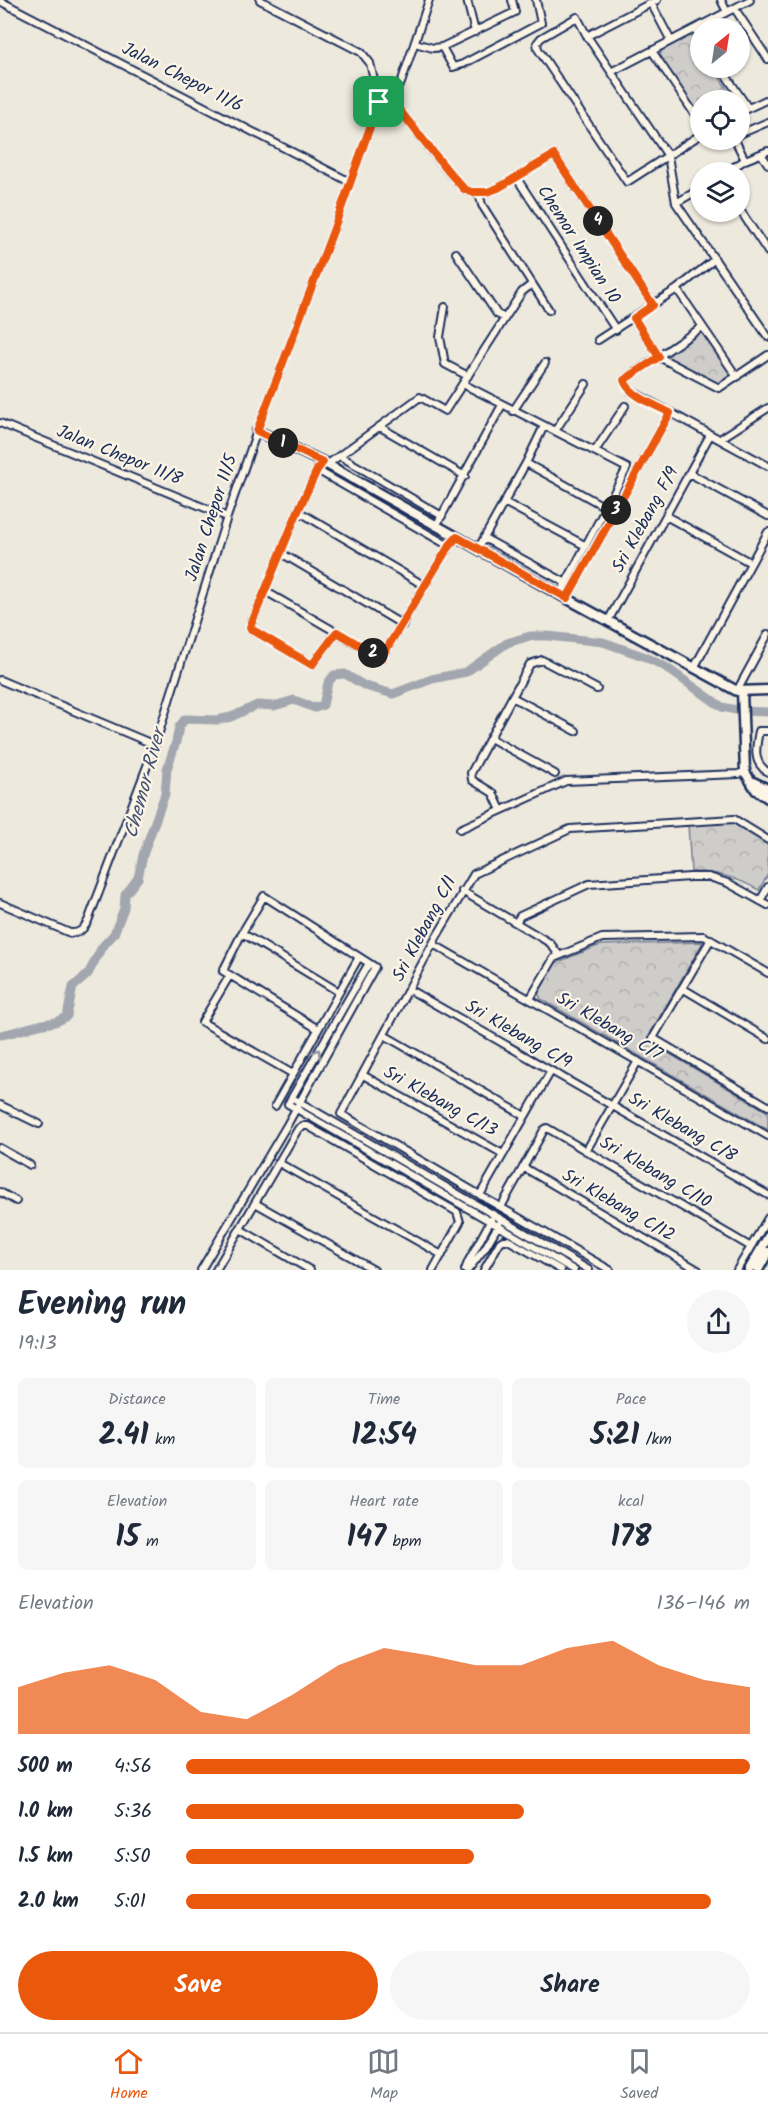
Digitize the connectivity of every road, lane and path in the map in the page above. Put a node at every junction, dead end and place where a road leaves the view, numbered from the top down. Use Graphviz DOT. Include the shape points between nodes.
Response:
graph roads {
  1 [pos="260,0"];
  2 [pos="429,0"];
  3 [pos="467,0"];
  4 [pos="513,0"];
  5 [pos="536,0"];
  6 [pos="721,0"];
  7 [pos="750,0"];
  8 [pos="0,1"];
  9 [pos="654,2"];
  10 [pos="735,9"];
  11 [pos="727,12"];
  12 [pos="716,18"];
  13 [pos="475,32"];
  14 [pos="690,32"];
  15 [pos="587,36"];
  16 [pos="671,41"];
  17 [pos="416,43"];
  18 [pos="442,47"];
  19 [pos="652,51"];
  20 [pos="768,59"];
  21 [pos="611,72"];
  22 [pos="389,97"];
  23 [pos="768,99"];
  24 [pos="379,102"];
  25 [pos="690,107"];
  26 [pos="750,107"];
  27 [pos="768,122"];
  28 [pos="750,130"];
  29 [pos="690,142"];
  30 [pos="740,150"];
  31 [pos="765,152"];
  32 [pos="668,156"];
  33 [pos="745,160"];
  34 [pos="742,162"];
  35 [pos="768,164"];
  36 [pos="516,177"];
  37 [pos="350,182"];
  38 [pos="478,193"];
  39 [pos="690,195"];
  40 [pos="676,203"];
  41 [pos="748,222"];
  42 [pos="768,252"];
  43 [pos="456,253"];
  44 [pos="715,259"];
  45 [pos="532,284"];
  46 [pos="677,289"];
  47 [pos="653,305"];
  48 [pos="445,307"];
  49 [pos="549,310"];
  50 [pos="505,318"];
  51 [pos="634,318"];
  52 [pos="702,327"];
  53 [pos="616,330"];
  54 [pos="768,337"];
  55 [pos="598,340"];
  56 [pos="768,355"];
  57 [pos="659,357"];
  58 [pos="545,363"];
  59 [pos="468,376"];
  60 [pos="737,377"];
  61 [pos="463,384"];
  62 [pos="586,384"];
  63 [pos="502,405"];
  64 [pos="625,406"];
  65 [pos="768,408"];
  66 [pos="513,411"];
  67 [pos="670,413"];
  68 [pos="0,423"];
  69 [pos="543,426"];
  70 [pos="380,427"];
  71 [pos="257,431"];
  72 [pos="555,431"];
  73 [pos="710,435"];
  74 [pos="723,437"];
  75 [pos="595,451"];
  76 [pos="339,456"];
  77 [pos="326,463"];
  78 [pos="526,463"];
  79 [pos="768,466"];
  80 [pos="317,470"];
  81 [pos="689,473"];
  82 [pos="465,476"];
  83 [pos="504,502"];
  84 [pos="607,508"];
  85 [pos="298,511"];
  86 [pos="442,516"];
  87 [pos="666,516"];
  88 [pos="768,516"];
  89 [pos="227,517"];
  90 [pos="436,526"];
  91 [pos="768,532"];
  92 [pos="457,537"];
  93 [pos="484,538"];
  94 [pos="449,546"];
  95 [pos="586,546"];
  96 [pos="478,549"];
  97 [pos="281,553"];
  98 [pos="752,563"];
  99 [pos="566,583"];
  100 [pos="425,586"];
  101 [pos="265,591"];
  102 [pos="563,596"];
  103 [pos="608,621"];
  104 [pos="403,625"];
  105 [pos="337,632"];
  106 [pos="768,634"];
  107 [pos="694,668"];
  108 [pos="0,680"];
  109 [pos="597,689"];
  110 [pos="768,690"];
  111 [pos="740,691"];
  112 [pos="512,697"];
  113 [pos="576,731"];
  114 [pos="768,731"];
  115 [pos="490,738"];
  116 [pos="155,745"];
  117 [pos="745,771"];
  118 [pos="768,772"];
  119 [pos="555,774"];
  120 [pos="751,781"];
  121 [pos="768,789"];
  122 [pos="768,798"];
  123 [pos="501,810"];
  124 [pos="460,829"];
  125 [pos="768,840"];
  126 [pos="768,887"];
  127 [pos="462,891"];
  128 [pos="760,901"];
  129 [pos="0,903"];
  130 [pos="768,905"];
  131 [pos="516,923"];
  132 [pos="242,933"];
  133 [pos="711,939"];
  134 [pos="433,944"];
  135 [pos="558,955"];
  136 [pos="359,957"];
  137 [pos="372,965"];
  138 [pos="768,973"];
  139 [pos="230,975"];
  140 [pos="682,988"];
  141 [pos="410,990"];
  142 [pos="339,992"];
  143 [pos="530,999"];
  144 [pos="318,1029"];
  145 [pos="384,1035"];
  146 [pos="768,1039"];
  147 [pos="638,1061"];
  148 [pos="551,1071"];
  149 [pos="293,1074"];
  150 [pos="363,1075"];
  151 [pos="0,1105"];
  152 [pos="275,1106"];
  153 [pos="298,1106"];
  154 [pos="612,1106"];
  155 [pos="768,1106"];
  156 [pos="525,1116"];
  157 [pos="39,1124"];
  158 [pos="768,1136"];
  159 [pos="0,1148"];
  160 [pos="586,1151"];
  161 [pos="503,1154"];
  162 [pos="279,1162"];
  163 [pos="30,1165"];
  164 [pos="523,1167"];
  165 [pos="0,1192"];
  166 [pos="768,1195"];
  167 [pos="482,1196"];
  168 [pos="16,1201"];
  169 [pos="255,1203"];
  170 [pos="501,1207"];
  171 [pos="492,1218"];
  172 [pos="768,1218"];
  173 [pos="500,1223"];
  174 [pos="240,1229"];
  175 [pos="768,1237"];
  176 [pos="751,1247"];
  177 [pos="768,1252"];
  178 [pos="442,1255"];
  179 [pos="220,1269"];
  180 [pos="201,1270"];
  181 [pos="310,1270"];
  182 [pos="374,1270"];
  183 [pos="433,1270"];
  184 [pos="466,1270"];
  185 [pos="484,1270"];
  186 [pos="561,1270"];
  187 [pos="574,1270"];
  188 [pos="589,1270"];
  189 [pos="610,1270"];
  190 [pos="698,1270"];
  191 [pos="737,1270"];
  192 [pos="749,1270"];
  193 [pos="758,1270"];
  1 -- 24 [label="street" via="361,52 370,63"];
  2 -- 17 [label="street"];
  3 -- 13 [label="street"];
  4 -- 13 [label="street" via="515,12"];
  5 -- 18 [label="street" via="541,23 463,64 453,67"];
  6 -- 11 [label="street"];
  7 -- 10 [label="street"];
  8 -- 37 [label="street, Jalan Chepor 11/6"];
  9 -- 15 [label="street"];
  9 -- 16 [label="street"];
  10 -- 11 [label="street"];
  10 -- 20 [label="street"];
  11 -- 12 [label="street"];
  13 -- 18 [label="street"];
  14 -- 16 [label="street"];
  15 -- 21 [label="street"];
  15 -- 32 [label="street" via="577,17 541,38 537,49 627,182"];
  16 -- 19 [label="street"];
  17 -- 18 [label="street"];
  17 -- 22 [label="street" via="402,83"];
  19 -- 21 [label="street"];
  19 -- 25 [label="street"];
  21 -- 32 [label="street"];
  22 -- 24 [label="street"];
  22 -- 38 [label="street" via="464,189"];
  23 -- 26 [label="street"];
  24 -- 37 [label="street, Jalan Chepor 11/5"];
  27 -- 28 [label="street"];
  29 -- 32 [label="street"];
  30 -- 33 [label="street"];
  31 -- 33 [label="street"];
  31 -- 35 [label="street"];
  32 -- 40 [label="street"];
  33 -- 34 [label="street"];
  36 -- 38 [label="street" via="498,188"];
  36 -- 47 [label="street" via="554,155"];
  36 -- 53 [label="street, Chemor Impian 10"];
  37 -- 71 [label="street, Jalan Chepor 11/5"];
  38 -- 45 [label="street"];
  39 -- 40 [label="street"];
  40 -- 44 [label="street"];
  41 -- 42 [label="street"];
  43 -- 50 [label="street" via="497,314"];
  44 -- 46 [label="street"];
  44 -- 54 [label="street"];
  45 -- 49 [label="street"];
  45 -- 50 [label="street"];
  46 -- 47 [label="street"];
  46 -- 52 [label="street"];
  47 -- 51 [label="street"];
  48 -- 59 [label="street" via="440,337 445,364"];
  50 -- 59 [label="street"];
  51 -- 53 [label="street"];
  51 -- 57 [label="street"];
  52 -- 57 [label="street"];
  52 -- 60 [label="street"];
  53 -- 55 [label="street"];
  56 -- 60 [label="street"];
  57 -- 60 [label="street" via="719,388"];
  57 -- 67 [label="street" via="624,380 625,386"];
  58 -- 66 [label="street"];
  59 -- 61 [label="street"];
  61 -- 63 [label="street"];
  61 -- 70 [label="street" via="445,411 420,397"];
  62 -- 72 [label="street"];
  63 -- 66 [label="street"];
  63 -- 82 [label="street"];
  64 -- 75 [label="street"];
  65 -- 74 [label="street"];
  66 -- 69 [label="street"];
  67 -- 73 [label="street"];
  67 -- 102 [label="street"];
  68 -- 89 [label="street, Jalan Chepor 11/8"];
  69 -- 72 [label="street"];
  69 -- 78 [label="street"];
  70 -- 76 [label="street"];
  70 -- 82 [label="street"];
  71 -- 77 [label="street"];
  71 -- 89 [label="street, Jalan Chepor 11/5"];
  72 -- 75 [label="street"];
  73 -- 79 [label="street"];
  73 -- 81 [label="street, Sri Klebang F/9"];
  75 -- 84 [label="street" via="628,470"];
  76 -- 77 [label="street"];
  76 -- 86 [label="street"];
  77 -- 80 [label="street"];
  77 -- 90 [label="street"];
  78 -- 83 [label="street"];
  78 -- 84 [label="street"];
  80 -- 85 [label="street"];
  80 -- 94 [label="street"];
  81 -- 87 [label="street, Sri Klebang F/9"];
  81 -- 88 [label="street"];
  82 -- 86 [label="street"];
  83 -- 93 [label="street"];
  83 -- 95 [label="street"];
  84 -- 95 [label="street"];
  85 -- 97 [label="street"];
  85 -- 100 [label="street"];
  86 -- 90 [label="street"];
  87 -- 98 [label="street"];
  87 -- 103 [label="street, Sri Klebang F/9"];
  89 -- 116 [label="street, Jalan Chepor 11/5"];
  90 -- 92 [label="street"];
  91 -- 98 [label="street"];
  92 -- 94 [label="street"];
  92 -- 96 [label="street"];
  93 -- 96 [label="street"];
  93 -- 99 [label="street"];
  94 -- 100 [label="street"];
  95 -- 99 [label="street"];
  96 -- 102 [label="street"];
  97 -- 101 [label="street"];
  97 -- 104 [label="street"];
  98 -- 107 [label="street"];
  99 -- 102 [label="street"];
  100 -- 104 [label="street"];
  101 -- 105 [label="street"];
  101 -- 105 [label="street" via="251,629 310,664 314,664"];
  102 -- 103 [label="street"];
  103 -- 107 [label="street"];
  104 -- 105 [label="street" via="381,658"];
  106 -- 111 [label="street"];
  107 -- 111 [label="street"];
  108 -- 116 [label="street"];
  109 -- 112 [label="street" via="542,660 530,664"];
  110 -- 111 [label="street"];
  111 -- 117 [label="street"];
  112 -- 113 [label="street"];
  112 -- 115 [label="street"];
  114 -- 118 [label="street" via="759,731 755,751 761,768"];
  115 -- 119 [label="street"];
  115 -- 123 [label="street" via="470,777 493,793"];
  116 -- 129 [label="street, Jalan Chepor 11/5" via="88,921 80,931 70,933"];
  117 -- 120 [label="street"];
  117 -- 123 [label="street" via="566,781"];
  120 -- 121 [label="street"];
  120 -- 122 [label="street"];
  123 -- 124 [label="street"];
  125 -- 127 [label="street, Sri Klebang C/1" via="734,819 570,829 474,874"];
  126 -- 128 [label="street"];
  127 -- 131 [label="street"];
  127 -- 134 [label="street, Sri Klebang C/1"];
  128 -- 130 [label="street"];
  128 -- 131 [label="street" via="728,883 709,878 589,884 520,916"];
  131 -- 135 [label="street" via="550,943"];
  132 -- 136 [label="street" via="264,896"];
  132 -- 139 [label="street" via="223,971"];
  132 -- 142 [label="street"];
  133 -- 135 [label="street" via="602,938"];
  133 -- 138 [label="street"];
  133 -- 140 [label="street"];
  134 -- 141 [label="street, Sri Klebang C/1"];
  134 -- 143 [label="street, Sri Klebang C/7"];
  135 -- 143 [label="street"];
  136 -- 137 [label="street"];
  136 -- 142 [label="street"];
  137 -- 153 [label="street"];
  153 -- 137 [label="street, one-way" via="288,1104"];
  139 -- 144 [label="street"];
  139 -- 149 [label="street" via="202,1022"];
  140 -- 146 [label="street"];
  140 -- 155 [label="street" via="653,1038"];
  141 -- 145 [label="street, Sri Klebang C/1"];
  141 -- 148 [label="street, Sri Klebang C/9"];
  142 -- 144 [label="street"];
  143 -- 147 [label="street, Sri Klebang C/7"];
  144 -- 149 [label="street"];
  145 -- 150 [label="street, Sri Klebang C/1"];
  145 -- 156 [label="street"];
  147 -- 154 [label="street"];
  147 -- 158 [label="street, Sri Klebang C/7"];
  148 -- 154 [label="street, Sri Klebang C/9"];
  148 -- 156 [label="street"];
  149 -- 152 [label="street"];
  150 -- 161 [label="street, Sri Klebang C/13"];
  150 -- 161 [label="street, Sri Klebang C/1" via="341,1114 480,1195"];
  151 -- 157 [label="street"];
  153 -- 171 [label="street"];
  153 -- 180 [label="street"];
  154 -- 160 [label="street"];
  154 -- 166 [label="street, Sri Klebang C/8"];
  156 -- 161 [label="street"];
  159 -- 163 [label="street"];
  160 -- 164 [label="street, Sri Klebang C/10" via="549,1129 544,1130"];
  160 -- 176 [label="street, Sri Klebang C/10"];
  162 -- 169 [label="street"];
  162 -- 178 [label="street"];
  162 -- 178 [label="street" via="298,1129 308,1126 457,1212 460,1222"];
  164 -- 170 [label="street"];
  164 -- 190 [label="street, Sri Klebang C/12"];
  165 -- 168 [label="street"];
  167 -- 170 [label="street"];
  169 -- 174 [label="street"];
  169 -- 182 [label="street"];
  170 -- 189 [label="street"];
  171 -- 173 [label="street"];
  171 -- 184 [label="street"];
  172 -- 176 [label="street"];
  173 -- 184 [label="street"];
  173 -- 187 [label="street"];
  173 -- 188 [label="street"];
  174 -- 179 [label="street"];
  174 -- 181 [label="street"];
  175 -- 192 [label="street"];
  176 -- 191 [label="street"];
  177 -- 193 [label="street"];
  178 -- 183 [label="street"];
  185 -- 186 [label="street" via="500,1242 508,1240"];
}
